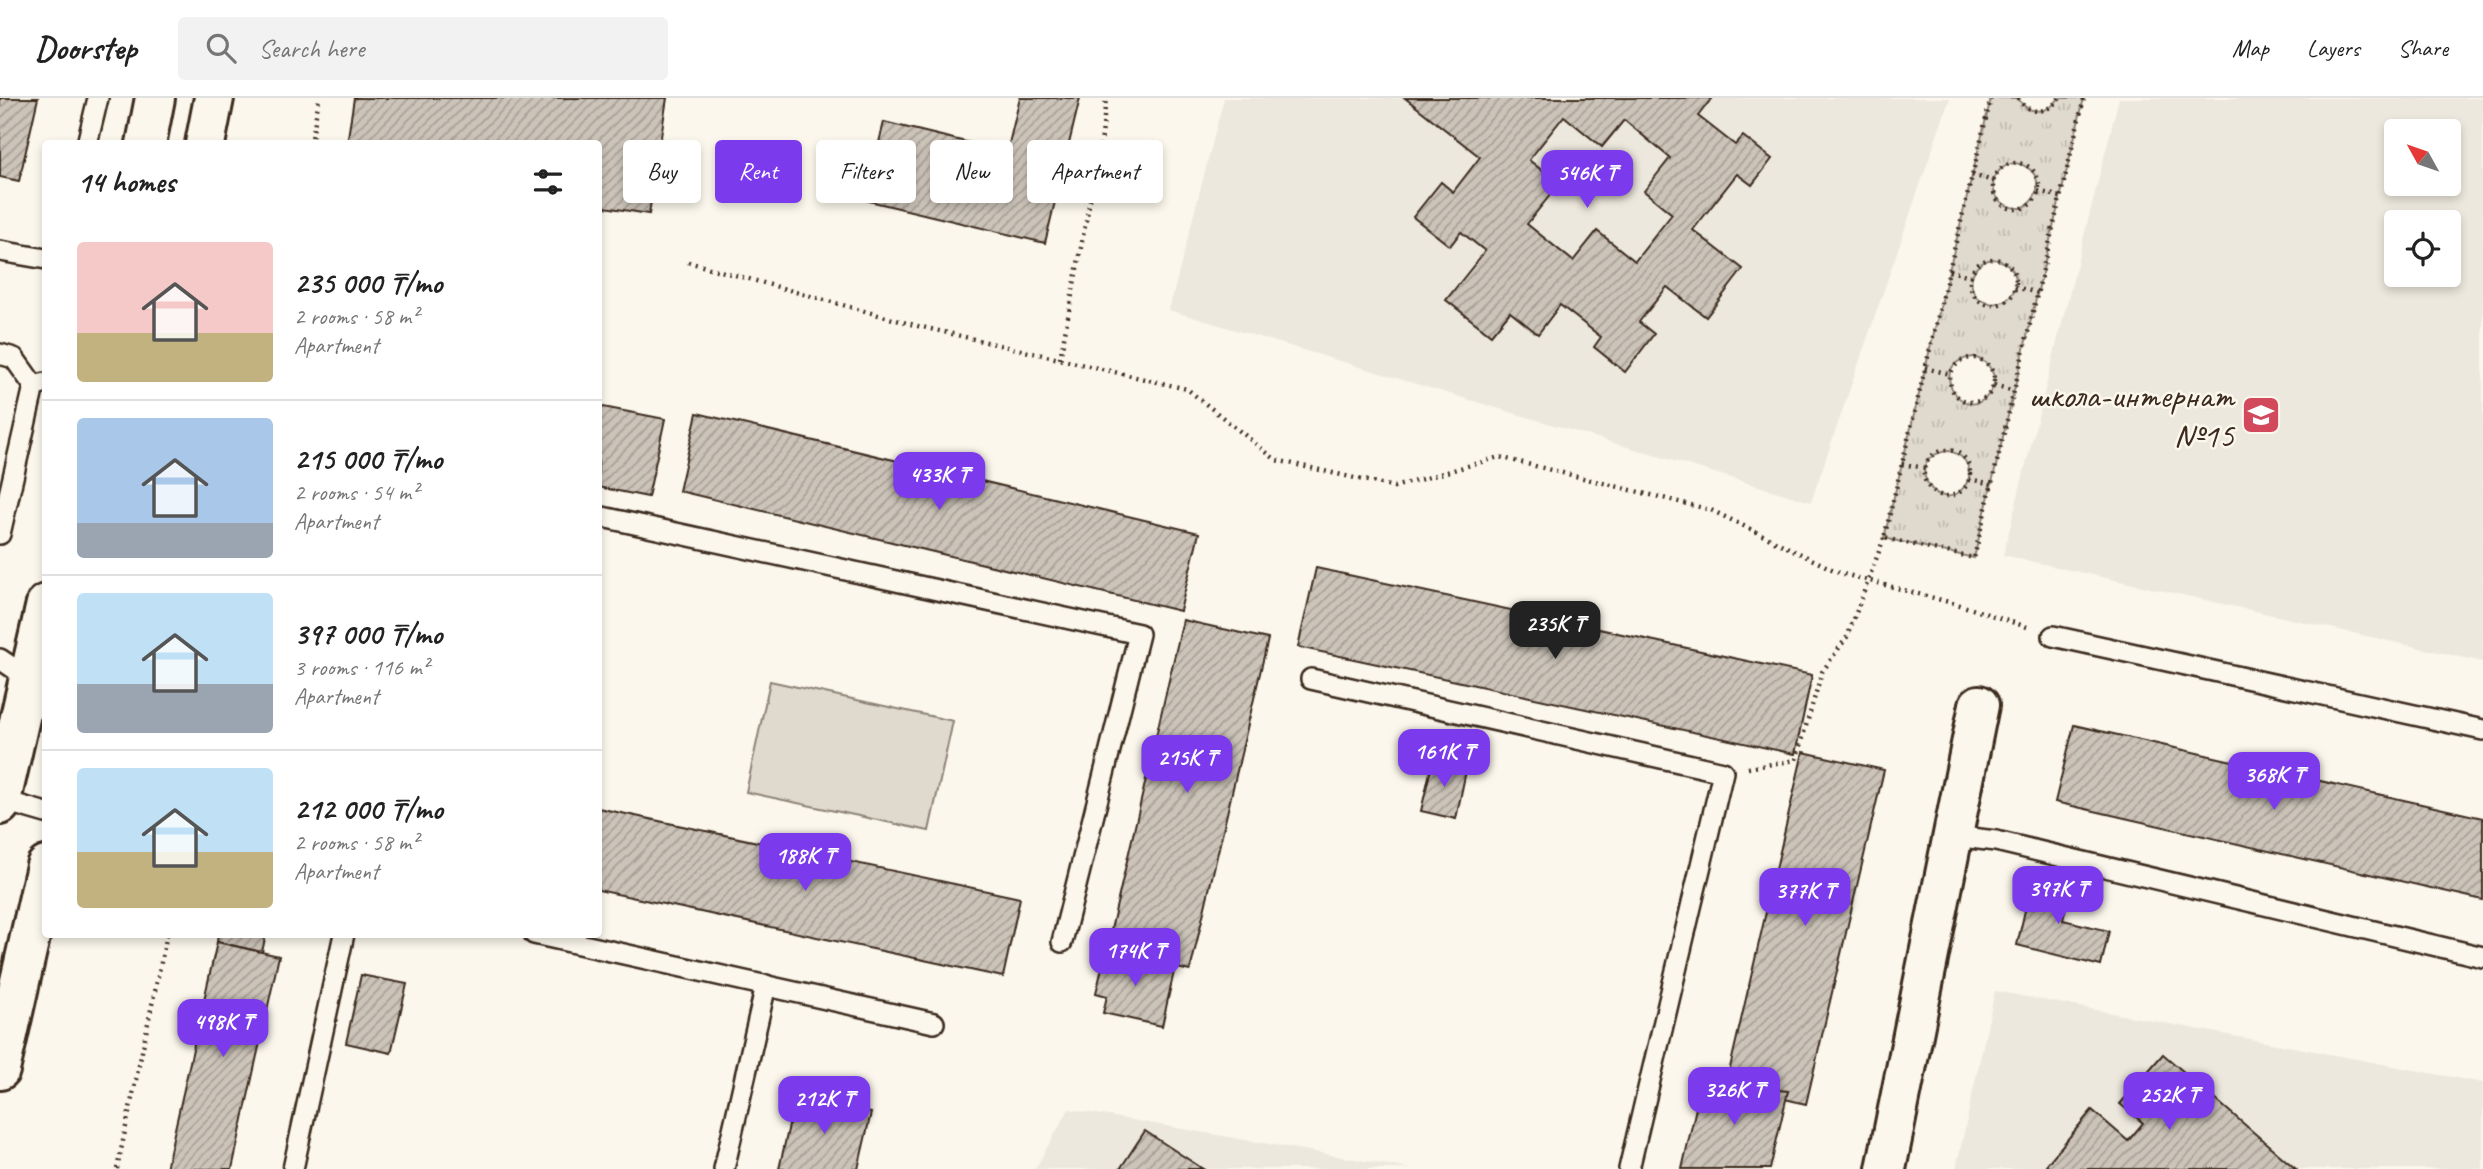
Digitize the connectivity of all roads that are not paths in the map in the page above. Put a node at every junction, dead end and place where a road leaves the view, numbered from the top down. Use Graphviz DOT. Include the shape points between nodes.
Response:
graph roads {
  1 [pos="98,98"];
  2 [pos="155,98"];
  3 [pos="214,98"];
  4 [pos="88,140"];
  5 [pos="147,140"];
  6 [pos="206,140"];
  7 [pos="0,251"];
  8 [pos="42,258"];
  9 [pos="0,355"];
  10 [pos="40,384"];
  11 [pos="602,517"];
  12 [pos="0,534"];
  13 [pos="42,612"];
  14 [pos="2053,636"];
  15 [pos="14,668"];
  16 [pos="1311,679"];
  17 [pos="1979,705"];
  18 [pos="2483,730"];
  19 [pos="1,803"];
  20 [pos="42,812"];
  21 [pos="1953,836"];
  22 [pos="42,884"];
  23 [pos="343,938"];
  24 [pos="552,938"];
  25 [pos="1062,942"];
  26 [pos="2483,957"];
  27 [pos="766,985"];
  28 [pos="934,1023"];
  29 [pos="0,1070"];
  30 [pos="293,1169"];
  31 [pos="724,1169"];
  32 [pos="1629,1169"];
  33 [pos="1886,1169"];
  1 -- 4 [label="lane"];
  2 -- 5 [label="main road"];
  3 -- 6 [label="main road"];
  7 -- 8 [label="lane"];
  9 -- 10 [label="lane" via="14,358"];
  10 -- 12 [label="lane"];
  11 -- 25 [label="lane" via="1139,634"];
  13 -- 15 [label="main road"];
  14 -- 18 [label="lane"];
  15 -- 19 [label="main road"];
  16 -- 32 [label="lane" via="1723,772"];
  17 -- 21 [label="main road"];
  19 -- 20 [label="lane"];
  21 -- 26 [label="lane" via="1996,841"];
  21 -- 33 [label="main road"];
  22 -- 29 [label="main road"];
  23 -- 30 [label="lane"];
  24 -- 27 [label="lane"];
  27 -- 28 [label="lane"];
  27 -- 31 [label="lane"];
}
